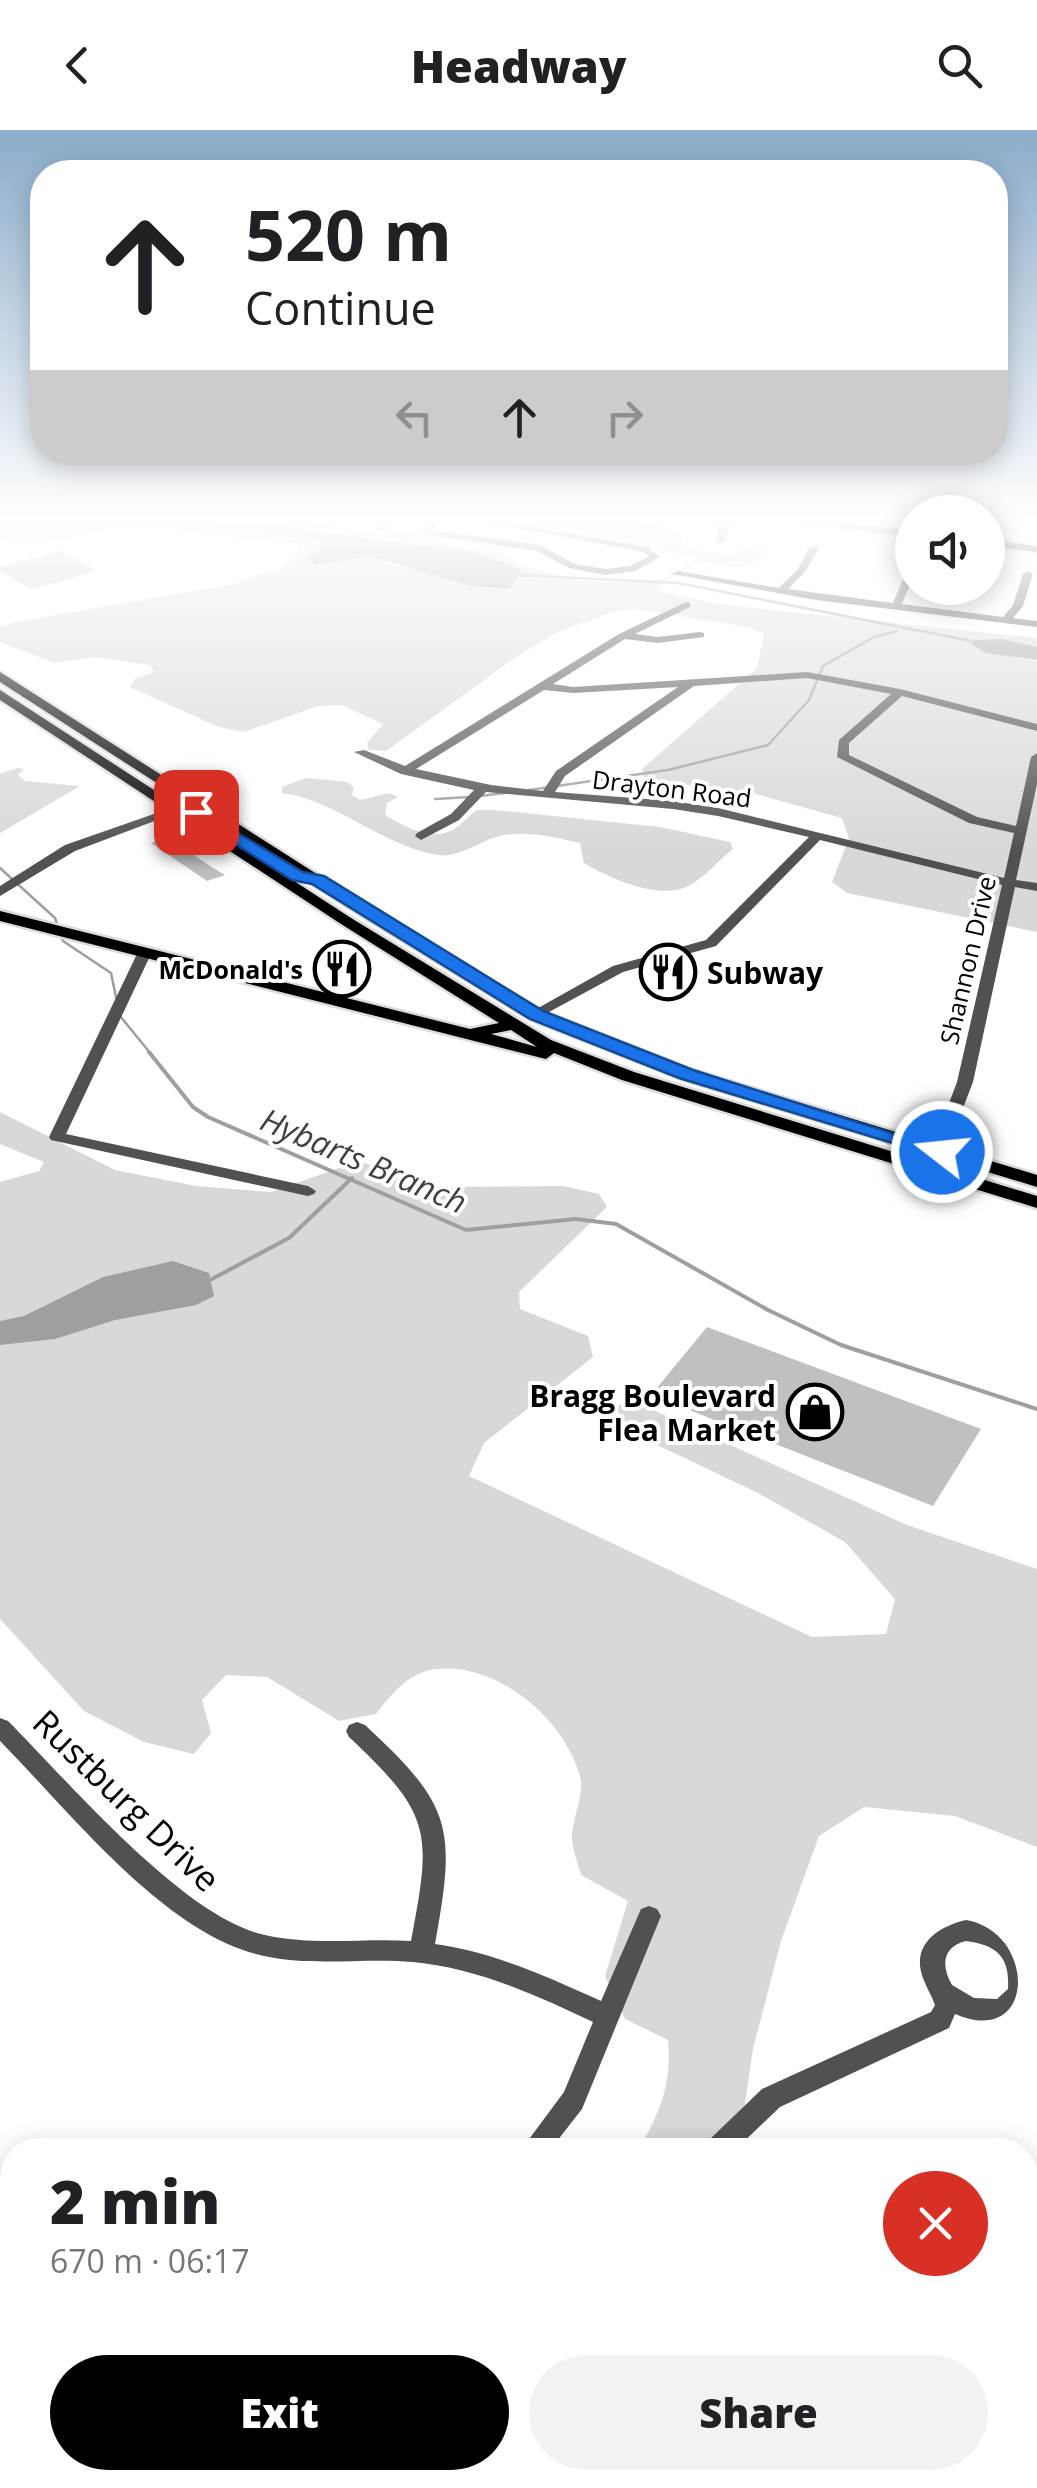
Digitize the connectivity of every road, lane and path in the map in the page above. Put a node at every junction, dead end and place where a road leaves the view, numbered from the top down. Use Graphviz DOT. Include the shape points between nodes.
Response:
graph roads {
  1 [pos="633,631"];
  2 [pos="700,635"];
  3 [pos="623,636"];
  4 [pos="0,676"];
  5 [pos="692,682"];
  6 [pos="542,686"];
  7 [pos="900,692"];
  8 [pos="0,694"];
  9 [pos="1037,728"];
  10 [pos="59,734"];
  11 [pos="360,752"];
  12 [pos="1037,757"];
  13 [pos="144,770"];
  14 [pos="405,771"];
  15 [pos="1034,783"];
  16 [pos="482,790"];
  17 [pos="547,796"];
  18 [pos="175,811"];
  19 [pos="1022,831"];
  20 [pos="421,836"];
  21 [pos="817,836"];
  22 [pos="318,880"];
  23 [pos="1011,884"];
  24 [pos="1037,887"];
  25 [pos="0,892"];
  26 [pos="0,916"];
  27 [pos="144,954"];
  28 [pos="536,1015"];
  29 [pos="511,1026"];
  30 [pos="470,1034"];
  31 [pos="628,1076"];
  32 [pos="748,1094"];
  33 [pos="942,1152"];
  34 [pos="932,1170"];
  35 [pos="1037,1181"];
  36 [pos="308,1191"];
  37 [pos="1037,1202"];
  38 [pos="0,1727"];
  39 [pos="357,1731"];
  40 [pos="649,1916"];
  41 [pos="421,1952"];
  42 [pos="945,1994"];
  43 [pos="1029,1997"];
  44 [pos="610,2018"];
  45 [pos="543,2138"];
  46 [pos="729,2138"];
  1 -- 3 [label="street"];
  2 -- 3 [label="street"];
  3 -- 6 [label="street"];
  4 -- 13 [label="main road"];
  5 -- 6 [label="street"];
  5 -- 7 [label="street" via="808,675"];
  5 -- 17 [label="street" via="560,774"];
  6 -- 14 [label="street"];
  7 -- 9 [label="street"];
  7 -- 19 [label="street" via="843,742 842,756 973,820"];
  8 -- 10 [label="main road"];
  10 -- 13 [label="main road" via="75,736 125,768"];
  10 -- 18 [label="main road"];
  11 -- 14 [label="street, Drayton Road"];
  12 -- 15 [label="street, Shannon Drive"];
  13 -- 22 [label="main road"];
  14 -- 16 [label="street, Drayton Road"];
  15 -- 19 [label="street, Shannon Drive"];
  16 -- 17 [label="street, Drayton Road"];
  16 -- 20 [label="street"];
  17 -- 21 [label="street, Drayton Road" via="701,810"];
  18 -- 22 [label="main road" via="196,812 298,876"];
  18 -- 25 [label="street" via="70,848"];
  18 -- 29 [label="main road"];
  19 -- 23 [label="street, Shannon Drive"];
  21 -- 23 [label="street, Drayton Road"];
  21 -- 28 [label="street" via="711,943 618,968"];
  22 -- 28 [label="main road"];
  23 -- 24 [label="street, Drayton Road"];
  23 -- 33 [label="street, Shannon Drive"];
  26 -- 27 [label="main road"];
  27 -- 30 [label="main road"];
  27 -- 36 [label="street" via="57,1137"];
  28 -- 29 [label="main road"];
  28 -- 32 [label="main road"];
  29 -- 30 [label="main road"];
  29 -- 31 [label="main road"];
  29 -- 32 [label="main road"];
  30 -- 31 [label="main road"];
  31 -- 34 [label="main road"];
  32 -- 33 [label="main road"];
  33 -- 34 [label="street, Shannon Drive"];
  33 -- 35 [label="main road"];
  34 -- 37 [label="main road"];
  38 -- 41 [label="street, Rustburg Drive" via="206,1923 268,1947"];
  39 -- 41 [label="street" via="412,1782 436,1832"];
  40 -- 44 [label="street"];
  41 -- 44 [label="street, Rustburg Drive" via="488,1965"];
  42 -- 43 [label="street" via="990,2012"];
  42 -- 43 [label="street" via="936,1982 933,1954 951,1934 965,1930 993,1936 1016,1953"];
  42 -- 46 [label="street" via="940,2020 771,2098"];
  44 -- 45 [label="street" via="572,2100"];
}
